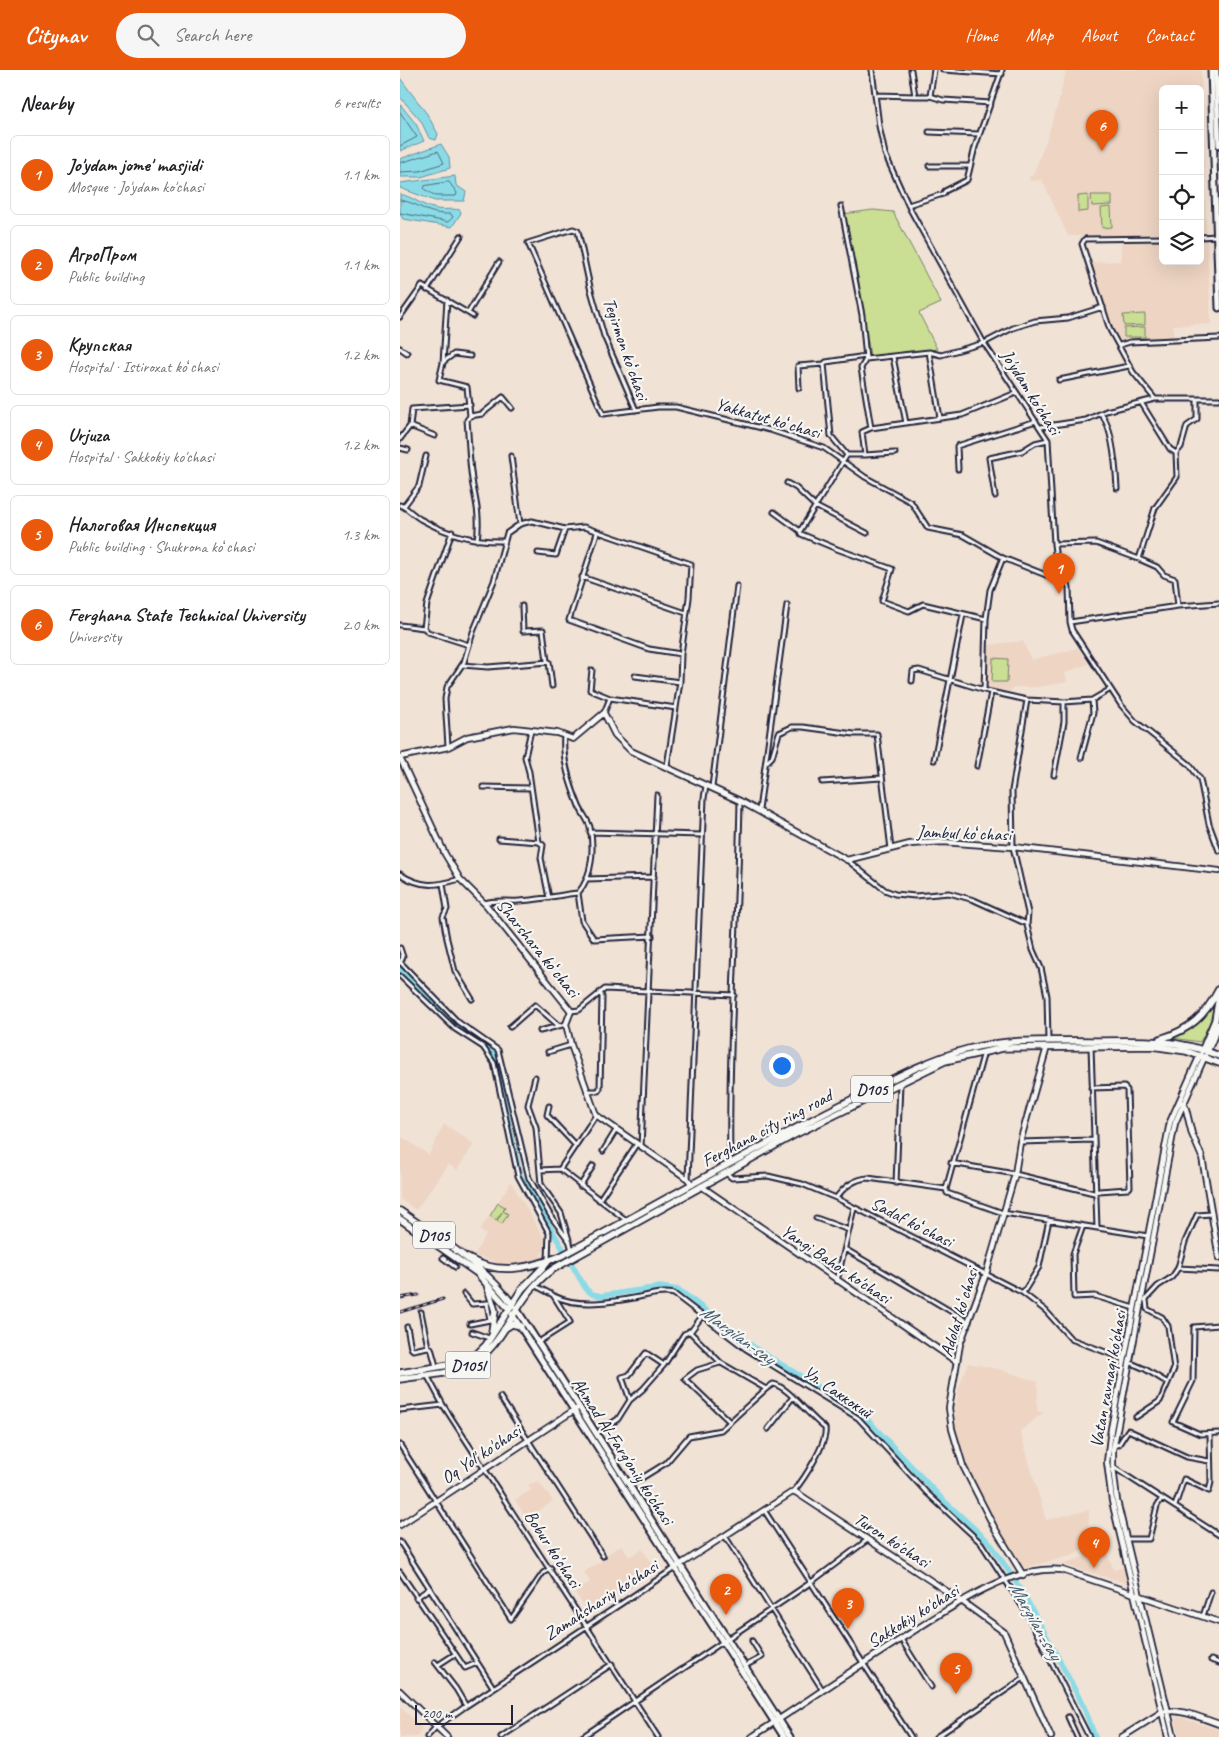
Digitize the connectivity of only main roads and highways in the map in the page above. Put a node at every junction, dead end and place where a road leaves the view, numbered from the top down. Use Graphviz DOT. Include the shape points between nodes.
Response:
graph roads {
  1 [pos="1211,70"];
  2 [pos="1216,70"];
  3 [pos="1219,145"];
  4 [pos="1218,257"];
  5 [pos="1219,308"];
  6 [pos="1219,990"];
  7 [pos="1219,997"];
  8 [pos="1219,1024"];
  9 [pos="1217,1031"];
  10 [pos="1158,1040"];
  11 [pos="1047,1044"];
  12 [pos="1204,1053"];
  13 [pos="1219,1056"];
  14 [pos="1219,1063"];
  15 [pos="839,1110"];
  16 [pos="400,1211"];
  17 [pos="400,1219"];
  18 [pos="573,1253"];
  19 [pos="468,1258"];
  20 [pos="548,1261"];
  21 [pos="483,1278"];
  22 [pos="510,1305"];
  23 [pos="514,1311"];
  24 [pos="521,1326"];
  25 [pos="502,1330"];
  26 [pos="490,1338"];
  27 [pos="426,1372"];
  28 [pos="400,1373"];
  29 [pos="400,1379"];
  30 [pos="576,1409"];
  31 [pos="677,1566"];
  32 [pos="725,1641"];
  33 [pos="777,1721"];
  34 [pos="784,1737"];
  35 [pos="790,1737"];
  1 -- 4 [label="main road"];
  2 -- 3 [label="main road"];
  4 -- 5 [label="main road"];
  6 -- 10 [label="highway, D105" via="1195,1024"];
  7 -- 12 [label="highway"];
  8 -- 9 [label="highway"];
  9 -- 12 [label="highway"];
  10 -- 11 [label="highway, Ferghana city ring road / D105"];
  10 -- 12 [label="highway, Ferghana city ring road / D105"];
  11 -- 12 [label="highway, Ferghana city ring road / D105" via="1162,1047"];
  11 -- 15 [label="highway, Ferghana city ring road / D105" via="984,1050 946,1061"];
  11 -- 15 [label="highway, Ferghana city ring road / D105" via="994,1043 954,1053 900,1075"];
  12 -- 13 [label="highway, Ferghana city ring road"];
  12 -- 14 [label="highway, Ferghana city ring road"];
  15 -- 18 [label="highway, Ferghana city ring road / D105"];
  15 -- 18 [label="highway, Ferghana city ring road / D105" via="690,1182"];
  16 -- 19 [label="highway, D105"];
  17 -- 21 [label="highway, D105"];
  18 -- 20 [label="highway, D105"];
  18 -- 23 [label="highway, D105" via="533,1285"];
  19 -- 20 [label="highway" via="502,1269 524,1268"];
  19 -- 22 [label="highway, D105"];
  20 -- 22 [label="highway, D105"];
  21 -- 22 [label="highway, D105"];
  21 -- 26 [label="highway" via="495,1318"];
  22 -- 23 [label="highway, D105"];
  22 -- 26 [label="highway, D105l"];
  23 -- 24 [label="main road, Ahmad Al-Farg'oniy ko'chasi"];
  23 -- 25 [label="highway, D105l"];
  23 -- 30 [label="main road, Ahmad Al-Farg'oniy ko'chasi" via="538,1343"];
  24 -- 25 [label="highway" via="512,1324"];
  24 -- 30 [label="main road, Ahmad Al-Farg'oniy ko'chasi"];
  25 -- 27 [label="highway, D105l" via="489,1350 469,1365"];
  26 -- 27 [label="highway, D105l" via="468,1360"];
  27 -- 28 [label="highway, D105l"];
  27 -- 29 [label="highway, D105l"];
  30 -- 31 [label="main road, Ahmad Al-Farg'oniy ko'chasi"];
  30 -- 31 [label="main road, Ahmad Al-Farg'oniy ko'chasi" via="596,1434"];
  31 -- 32 [label="main road, Ahmad Al-Farg'oniy ko'chasi"];
  32 -- 33 [label="main road, Ahmad Al-Farg'oniy ko'chasi"];
  32 -- 33 [label="main road, Ahmad Al-Farg'oniy ko'chasi"];
  33 -- 34 [label="main road, Ahmad Al-Farg'oniy ko'chasi"];
  33 -- 35 [label="main road, Ahmad Al-Farg'oniy ko'chasi"];
}
